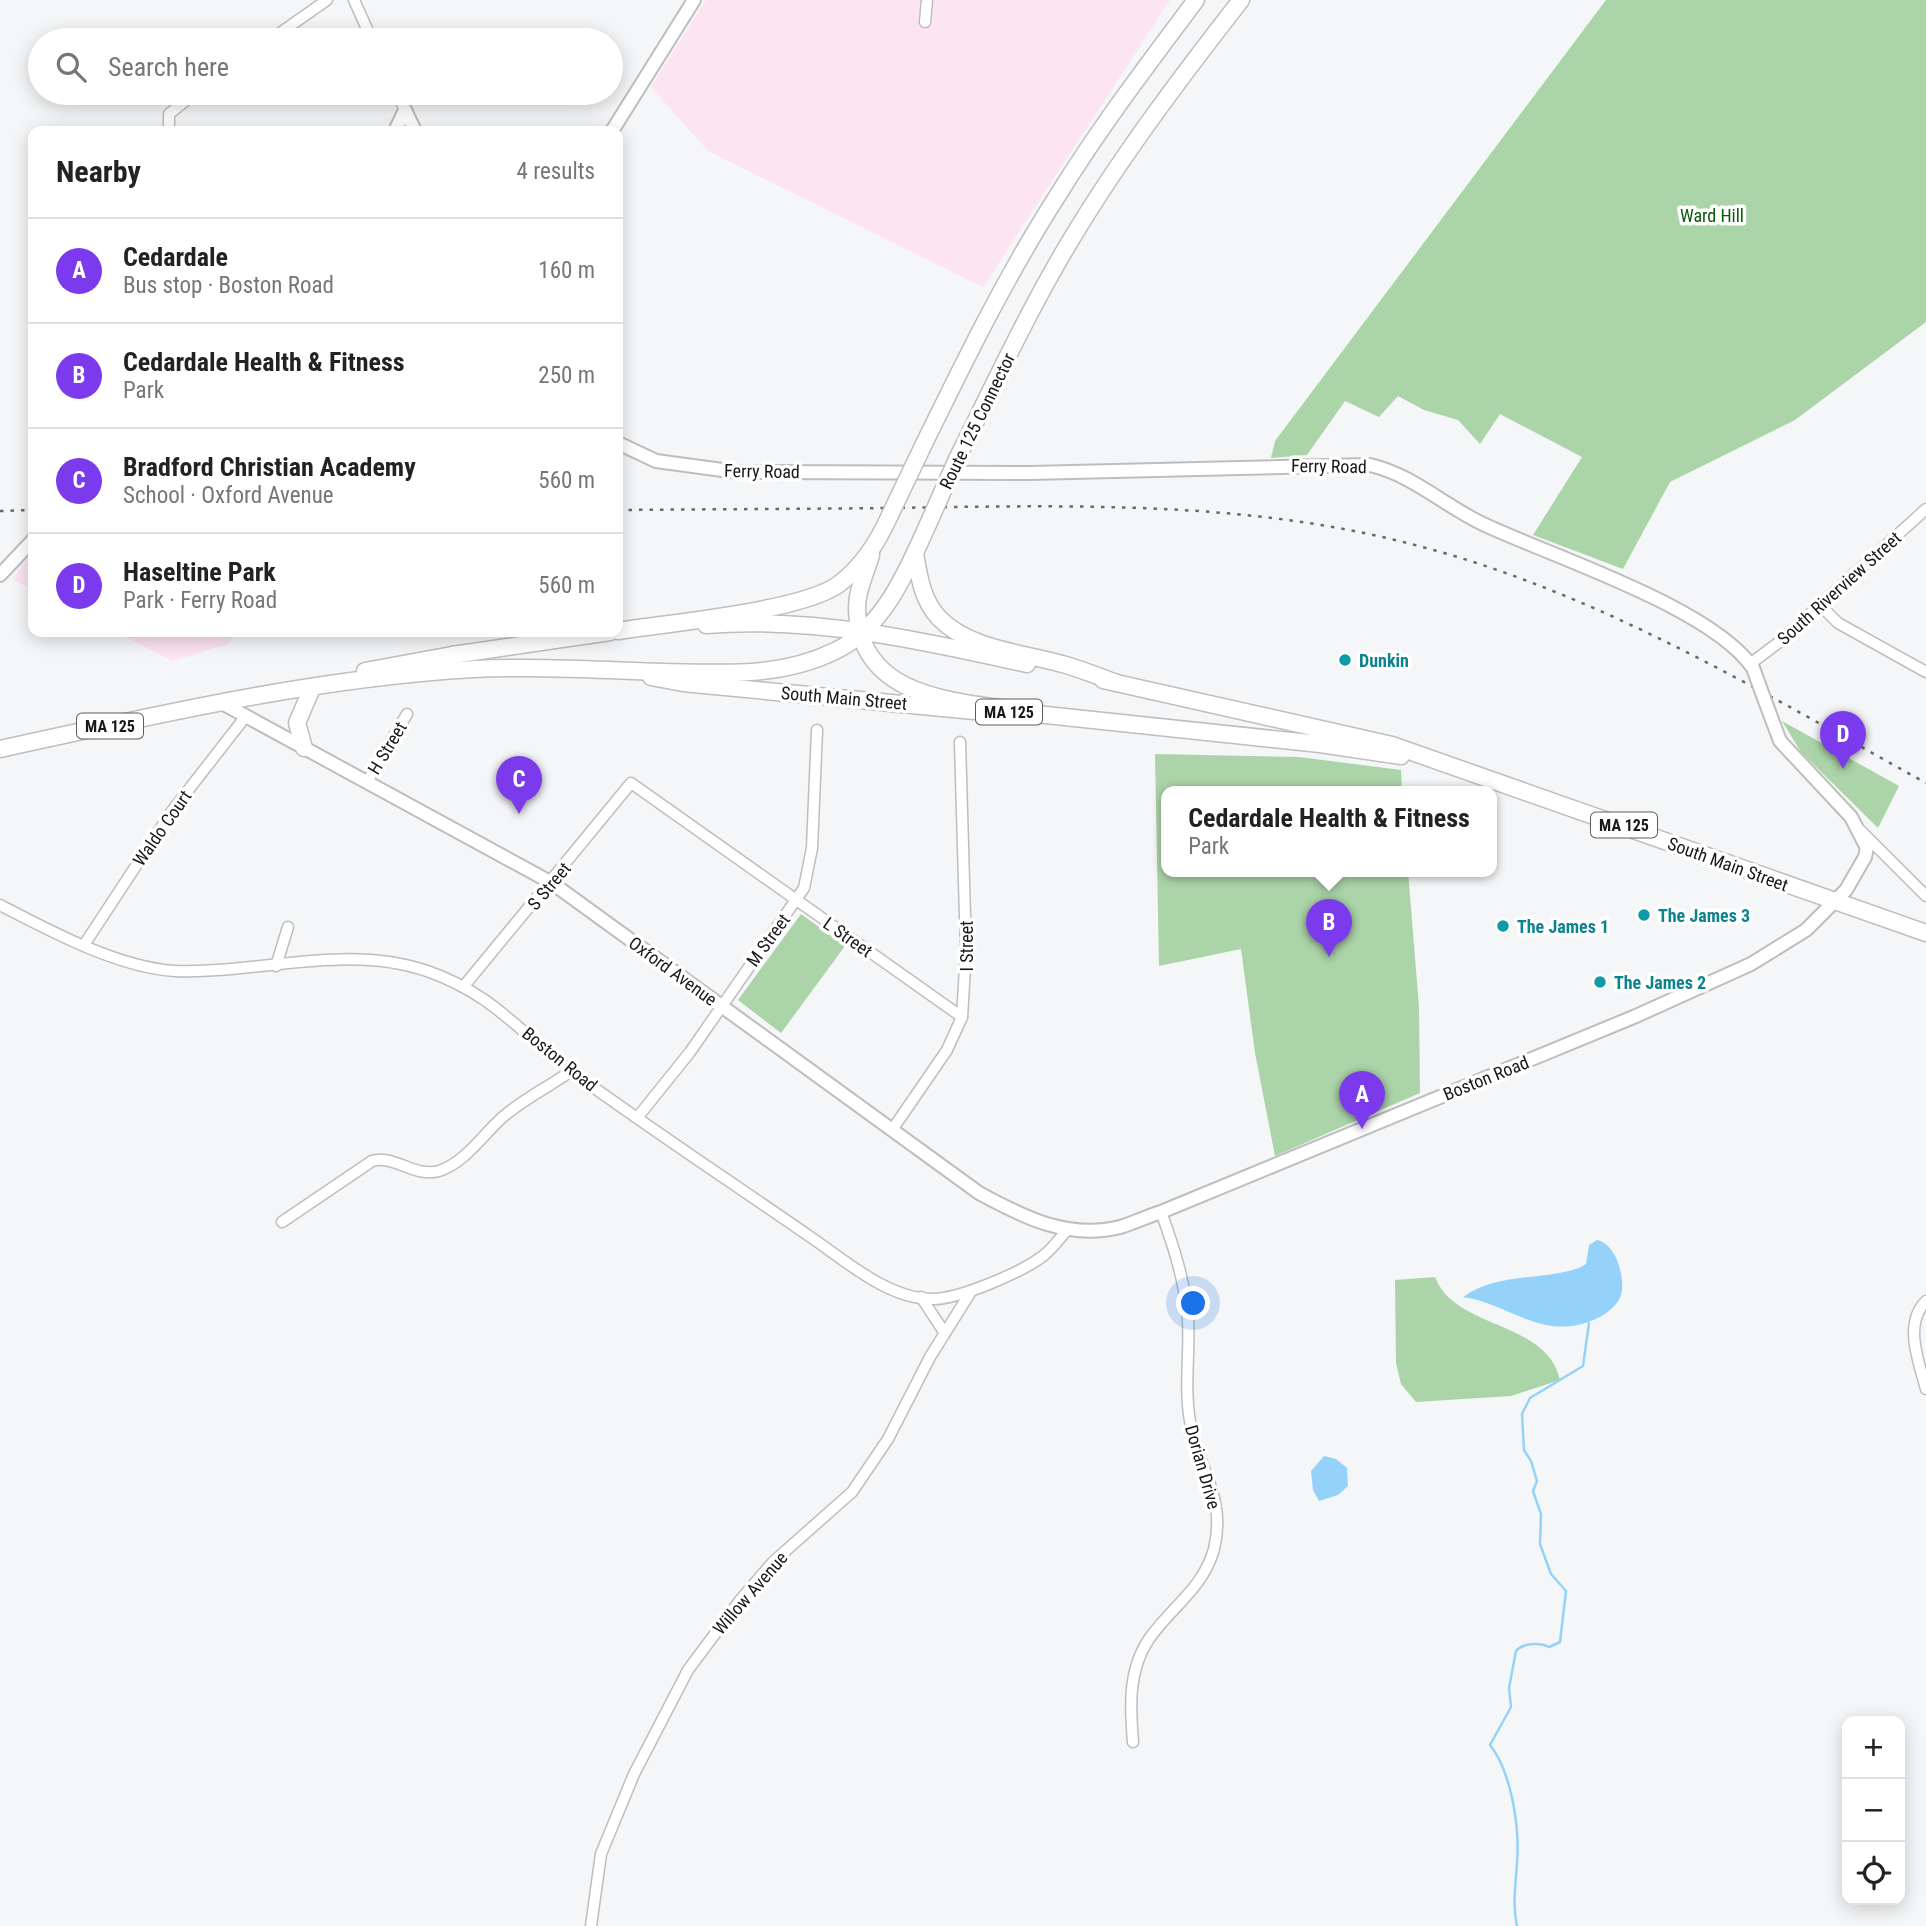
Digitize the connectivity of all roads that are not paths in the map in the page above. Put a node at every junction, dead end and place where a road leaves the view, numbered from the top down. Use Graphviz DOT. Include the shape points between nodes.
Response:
graph roads {
  1 [pos="327,0"];
  2 [pos="354,0"];
  3 [pos="694,0"];
  4 [pos="928,0"];
  5 [pos="1196,0"];
  6 [pos="1241,0"];
  7 [pos="925,22"];
  8 [pos="287,28"];
  9 [pos="367,28"];
  10 [pos="180,105"];
  11 [pos="403,105"];
  12 [pos="405,110"];
  13 [pos="169,126"];
  14 [pos="397,126"];
  15 [pos="413,126"];
  16 [pos="615,126"];
  17 [pos="623,445"];
  18 [pos="1926,509"];
  19 [pos="28,545"];
  20 [pos="872,550"];
  21 [pos="915,552"];
  22 [pos="0,576"];
  23 [pos="1820,605"];
  24 [pos="650,626"];
  25 [pos="623,630"];
  26 [pos="862,634"];
  27 [pos="576,637"];
  28 [pos="1752,666"];
  29 [pos="614,670"];
  30 [pos="1926,672"];
  31 [pos="1118,683"];
  32 [pos="312,688"];
  33 [pos="274,693"];
  34 [pos="220,702"];
  35 [pos="407,714"];
  36 [pos="1041,714"];
  37 [pos="246,716"];
  38 [pos="817,730"];
  39 [pos="960,742"];
  40 [pos="304,748"];
  41 [pos="0,749"];
  42 [pos="1411,752"];
  43 [pos="367,782"];
  44 [pos="631,783"];
  45 [pos="1860,830"];
  46 [pos="552,883"];
  47 [pos="1926,896"];
  48 [pos="797,901"];
  49 [pos="1836,902"];
  50 [pos="0,905"];
  51 [pos="288,926"];
  52 [pos="1926,933"];
  53 [pos="84,945"];
  54 [pos="276,966"];
  55 [pos="464,986"];
  56 [pos="720,1005"];
  57 [pos="962,1017"];
  58 [pos="571,1071"];
  59 [pos="637,1118"];
  60 [pos="892,1130"];
  61 [pos="1161,1212"];
  62 [pos="282,1222"];
  63 [pos="1122,1227"];
  64 [pos="1068,1229"];
  65 [pos="970,1293"];
  66 [pos="921,1297"];
  67 [pos="1922,1305"];
  68 [pos="944,1332"];
  69 [pos="1926,1389"];
  70 [pos="1133,1742"];
  71 [pos="591,1926"];
  1 -- 8 [label="street"];
  2 -- 9 [label="street"];
  3 -- 16 [label="street"];
  4 -- 7 [label="street"];
  5 -- 20 [label="main road, Route 125 Connector, bridge" via="1058,194 981,329"];
  6 -- 21 [label="main road, Route 125 Connector, bridge" via="1112,173 1078,228 1036,301"];
  10 -- 13 [label="street" via="169,114"];
  11 -- 12 [label="street"];
  12 -- 14 [label="street"];
  12 -- 15 [label="street"];
  17 -- 28 [label="street, Ferry Road" via="656,461 737,472 1030,473 1370,465 1402,476 1479,522 1694,620 1736,646"];
  18 -- 23 [label="street, South Riverview Street"];
  19 -- 22 [label="street"];
  20 -- 24 [label="main road, Route 125 Connector" via="837,585 807,599"];
  20 -- 26 [label="main road" via="858,595"];
  21 -- 26 [label="main road, Route 125 Connector"];
  21 -- 31 [label="main road" via="926,599 951,629 988,645"];
  23 -- 28 [label="street, South Riverview Street"];
  23 -- 30 [label="street" via="1838,623"];
  24 -- 25 [label="main road, South Main Street / MA 125"];
  24 -- 26 [label="main road, South Main Street / MA 125" via="771,623"];
  26 -- 29 [label="main road, Route 125 Connector" via="833,652 778,670"];
  26 -- 31 [label="main road, South Main Street / MA 125" via="951,647"];
  26 -- 36 [label="main road" via="880,670 910,690"];
  27 -- 33 [label="main road, South Main Street / MA 125" via="306,682"];
  28 -- 45 [label="street, Ferry Road, bridge" via="1780,741"];
  29 -- 32 [label="main road, South Main Street / MA 125" via="472,669"];
  29 -- 36 [label="main road, South Main Street / MA 125" via="683,683"];
  31 -- 42 [label="main road, South Main Street / MA 125" via="1372,739"];
  32 -- 33 [label="main road, South Main Street / MA 125"];
  32 -- 40 [label="main road" via="297,723"];
  33 -- 34 [label="main road, South Main Street / MA 125"];
  34 -- 37 [label="street, Oxford Avenue"];
  34 -- 41 [label="main road, MA 125"];
  35 -- 43 [label="street, H Street"];
  36 -- 42 [label="main road, South Main Street / MA 125" via="1404,757"];
  37 -- 40 [label="street, Oxford Avenue"];
  37 -- 53 [label="street, Waldo Court" via="172,811"];
  38 -- 48 [label="street, M Street" via="812,848"];
  39 -- 57 [label="street, I Street" via="966,951"];
  40 -- 43 [label="street, Oxford Avenue"];
  42 -- 49 [label="main road, South Main Street / MA 125"];
  43 -- 46 [label="street, Oxford Avenue"];
  44 -- 46 [label="street, S Street"];
  44 -- 48 [label="street, L Street"];
  45 -- 47 [label="street"];
  45 -- 49 [label="street" via="1867,848 1865,857"];
  46 -- 55 [label="street, S Street"];
  46 -- 56 [label="street, Oxford Avenue"];
  48 -- 56 [label="street, M Street"];
  48 -- 57 [label="street, L Street"];
  49 -- 52 [label="main road, South Main Street / MA 125"];
  49 -- 61 [label="street, Boston Road" via="1782,946 1724,977"];
  50 -- 53 [label="street, Boston Road"];
  51 -- 54 [label="street"];
  53 -- 54 [label="street, Boston Road" via="173,971"];
  54 -- 55 [label="street, Boston Road" via="377,960 425,970"];
  55 -- 58 [label="street, Boston Road" via="498,1007"];
  56 -- 59 [label="street, M Street"];
  56 -- 60 [label="street, Oxford Avenue"];
  57 -- 60 [label="street, I Street" via="947,1050"];
  58 -- 59 [label="street, Boston Road"];
  58 -- 62 [label="street" via="522,1102 441,1171 415,1172 385,1160 372,1161"];
  59 -- 66 [label="street, Boston Road" via="881,1284"];
  60 -- 64 [label="street, Oxford Avenue" via="1010,1211"];
  61 -- 63 [label="street, Boston Road"];
  61 -- 70 [label="street, Dorian Drive" via="1176,1251 1185,1295 1190,1425 1211,1480 1218,1514 1213,1550 1201,1581 1150,1637 1136,1668 1130,1704"];
  63 -- 64 [label="street, Oxford Avenue"];
  64 -- 65 [label="street, Boston Road" via="1043,1256"];
  65 -- 66 [label="street, Boston Road"];
  65 -- 68 [label="street, Willow Avenue"];
  66 -- 68 [label="street"];
  67 -- 69 [label="street" via="1914,1337"];
  68 -- 71 [label="street, Willow Avenue" via="894,1428 852,1492 773,1562 688,1670 601,1854"];
}
